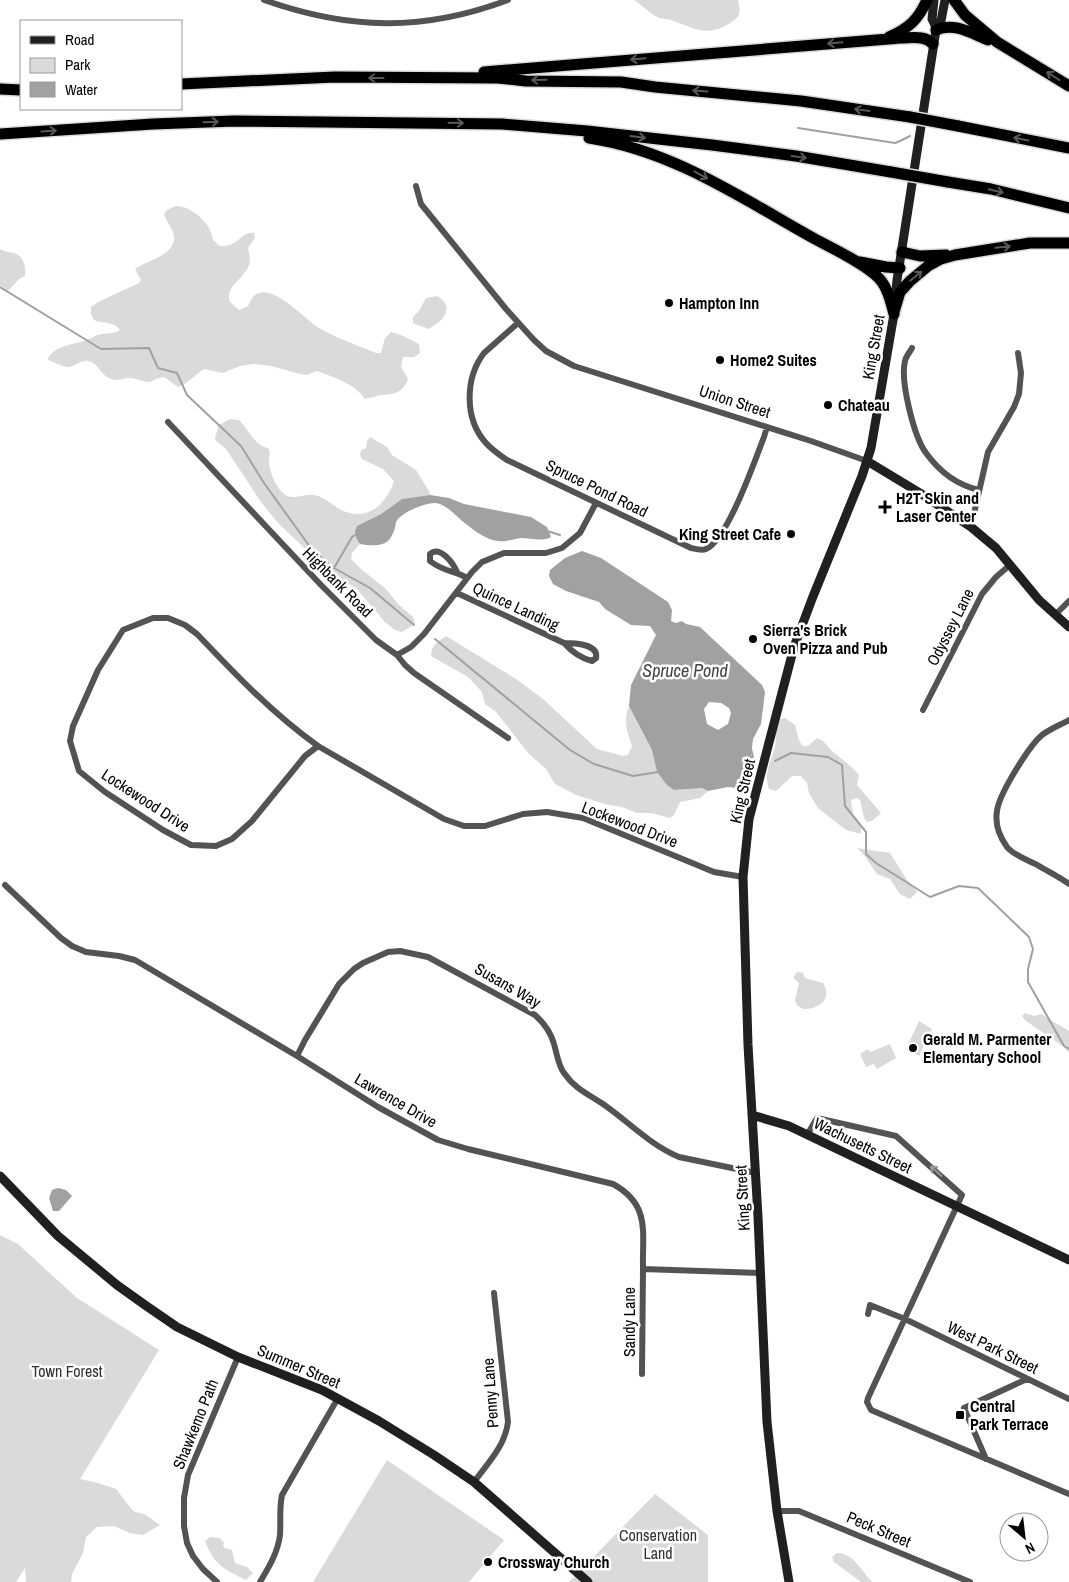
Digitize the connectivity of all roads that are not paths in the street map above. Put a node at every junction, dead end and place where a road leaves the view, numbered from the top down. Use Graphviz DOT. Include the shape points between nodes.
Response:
graph roads {
  1 [pos="264,0"];
  2 [pos="508,0"];
  3 [pos="927,0"];
  4 [pos="934,0"];
  5 [pos="945,0"];
  6 [pos="954,0"];
  7 [pos="936,29"];
  8 [pos="883,40"];
  9 [pos="997,42"];
  10 [pos="933,44"];
  11 [pos="415,77"];
  12 [pos="182,84"];
  13 [pos="1069,86"];
  14 [pos="0,90"];
  15 [pos="20,90"];
  16 [pos="502,124"];
  17 [pos="0,134"];
  18 [pos="1069,148"];
  19 [pos="416,186"];
  20 [pos="1069,208"];
  21 [pos="1069,243"];
  22 [pos="902,252"];
  23 [pos="955,255"];
  24 [pos="854,260"];
  25 [pos="900,268"];
  26 [pos="894,314"];
  27 [pos="518,323"];
  28 [pos="912,348"];
  29 [pos="1018,353"];
  30 [pos="168,422"];
  31 [pos="767,427"];
  32 [pos="867,461"];
  33 [pos="978,490"];
  34 [pos="596,503"];
  35 [pos="970,527"];
  36 [pos="1011,564"];
  37 [pos="457,572"];
  38 [pos="467,578"];
  39 [pos="457,593"];
  40 [pos="1069,601"];
  41 [pos="1055,615"];
  42 [pos="1069,627"];
  43 [pos="564,643"];
  44 [pos="397,655"];
  45 [pos="923,710"];
  46 [pos="1069,720"];
  47 [pos="508,738"];
  48 [pos="318,746"];
  49 [pos="743,877"];
  50 [pos="1068,882"];
  51 [pos="5,885"];
  52 [pos="297,1056"];
  53 [pos="752,1115"];
  54 [pos="807,1135"];
  55 [pos="756,1173"];
  56 [pos="0,1176"];
  57 [pos="958,1207"];
  58 [pos="1069,1259"];
  59 [pos="643,1269"];
  60 [pos="760,1273"];
  61 [pos="494,1293"];
  62 [pos="868,1314"];
  63 [pos="905,1319"];
  64 [pos="238,1357"];
  65 [pos="642,1374"];
  66 [pos="1027,1379"];
  67 [pos="338,1398"];
  68 [pos="1069,1399"];
  69 [pos="986,1459"];
  70 [pos="474,1482"];
  71 [pos="1069,1494"];
  72 [pos="777,1511"];
  73 [pos="217,1582"];
  74 [pos="260,1582"];
  75 [pos="588,1582"];
  76 [pos="789,1582"];
  77 [pos="970,1582"];
  1 -- 2 [label="street" via="311,15 376,24 442,19"];
  3 -- 8 [label="highway" via="915,21"];
  4 -- 7 [label="main road, King Street" via="932,19"];
  5 -- 7 [label="main road, King Street"];
  6 -- 9 [label="highway" via="965,16"];
  7 -- 9 [label="highway" via="960,29"];
  7 -- 10 [label="main road, King Street"];
  8 -- 10 [label="highway" via="922,38"];
  8 -- 11 [label="highway, one-way"];
  13 -- 9 [label="highway, one-way"];
  10 -- 22 [label="main road, King Street"];
  11 -- 12 [label="highway, one-way"];
  18 -- 11 [label="highway, one-way, bridge" via="910,117 793,100 621,82"];
  14 -- 15 [label="highway"];
  17 -- 16 [label="highway, one-way" via="235,121"];
  16 -- 20 [label="highway, one-way, bridge" via="796,156 991,189"];
  16 -- 24 [label="highway, one-way" via="594,138 646,151 692,170"];
  19 -- 27 [label="street, Union Street" via="421,204"];
  23 -- 21 [label="highway, one-way" via="1030,243"];
  22 -- 23 [label="highway" via="920,256"];
  22 -- 25 [label="main road, King Street"];
  26 -- 23 [label="highway, one-way" via="900,292 910,281 928,266"];
  24 -- 25 [label="highway"];
  24 -- 26 [label="highway" via="881,280"];
  25 -- 26 [label="main road, King Street"];
  26 -- 32 [label="main road, King Street"];
  27 -- 31 [label="street, Union Street" via="546,351 574,366"];
  27 -- 34 [label="street, Spruce Pond Road" via="484,354 472,374 470,408 478,432 507,460"];
  28 -- 33 [label="street" via="904,368 906,390 923,448 951,478"];
  29 -- 33 [label="street" via="1019,394 988,452"];
  30 -- 44 [label="street, Highbank Road" via="321,585 376,640"];
  31 -- 32 [label="street, Union Street"];
  31 -- 34 [label="street, Spruce Pond Road" via="725,529 705,550 691,548"];
  32 -- 35 [label="main road, Union Street"];
  32 -- 49 [label="main road, King Street" via="794,647 749,819"];
  33 -- 35 [label="street"];
  34 -- 38 [label="street" via="580,533 562,548 546,553 498,554 482,562"];
  35 -- 36 [label="main road, Union Street"];
  36 -- 41 [label="main road, Union Street"];
  36 -- 45 [label="street, Odyssey Lane" via="982,594"];
  37 -- 38 [label="street"];
  38 -- 39 [label="street"];
  39 -- 43 [label="street, Quince Landing"];
  39 -- 44 [label="street" via="424,634"];
  40 -- 41 [label="street"];
  41 -- 42 [label="main road, Union Street"];
  43 -- 43 [label="street, Quince Landing" via="590,661 596,658 596,651 582,644"];
  44 -- 47 [label="street, Highbank Road" via="414,673"];
  46 -- 50 [label="street" via="1043,735 1028,751 1000,800 996,824 1013,853"];
  48 -- 48 [label="street, Lockewood Drive" via="269,706 197,634 168,618 154,618 123,630 98,670 73,726 70,741 79,771 105,792 191,845 216,846 232,839 252,821 305,756"];
  48 -- 49 [label="street, Lockewood Drive" via="444,819 464,826 485,826 522,814 546,812 583,818 714,872"];
  49 -- 53 [label="main road, King Street"];
  51 -- 52 [label="street, Lawrence Drive" via="72,946 86,952 135,960"];
  52 -- 55 [label="street, Susans Way" via="339,984 354,969 388,952 428,957 536,1015 548,1029 562,1071 569,1080 654,1144 679,1157"];
  52 -- 59 [label="street, Lawrence Drive" via="438,1140 613,1184 626,1191 637,1204 641,1216"];
  53 -- 54 [label="main road, Wachusetts Street"];
  53 -- 55 [label="main road, King Street"];
  54 -- 57 [label="main road, Wachusetts Street"];
  57 -- 54 [label="street, one-way" via="962,1196 896,1136 817,1118"];
  55 -- 60 [label="main road, King Street"];
  56 -- 64 [label="main road, Summer Street" via="52,1230 117,1285 177,1327"];
  57 -- 58 [label="main road, Wachusetts Street"];
  57 -- 63 [label="street"];
  59 -- 60 [label="street"];
  59 -- 65 [label="street, Sandy Lane"];
  60 -- 72 [label="main road, King Street" via="767,1422"];
  61 -- 70 [label="street, Penny Lane" via="507,1433"];
  62 -- 63 [label="street, West Park Street" via="870,1305"];
  63 -- 66 [label="street, West Park Street"];
  63 -- 69 [label="street" via="868,1398 869,1406 875,1412"];
  64 -- 67 [label="main road, Summer Street"];
  64 -- 73 [label="street, Shawkemo Path" via="188,1475 184,1498 187,1542 203,1570"];
  66 -- 68 [label="street, West Park Street"];
  66 -- 69 [label="street" via="964,1408"];
  67 -- 70 [label="main road, Summer Street"];
  67 -- 74 [label="street" via="282,1495 276,1555"];
  69 -- 71 [label="street"];
  70 -- 75 [label="main road, Summer Street"];
  72 -- 76 [label="main road, King Street"];
  72 -- 77 [label="street, Peck Street" via="799,1511"];
}
